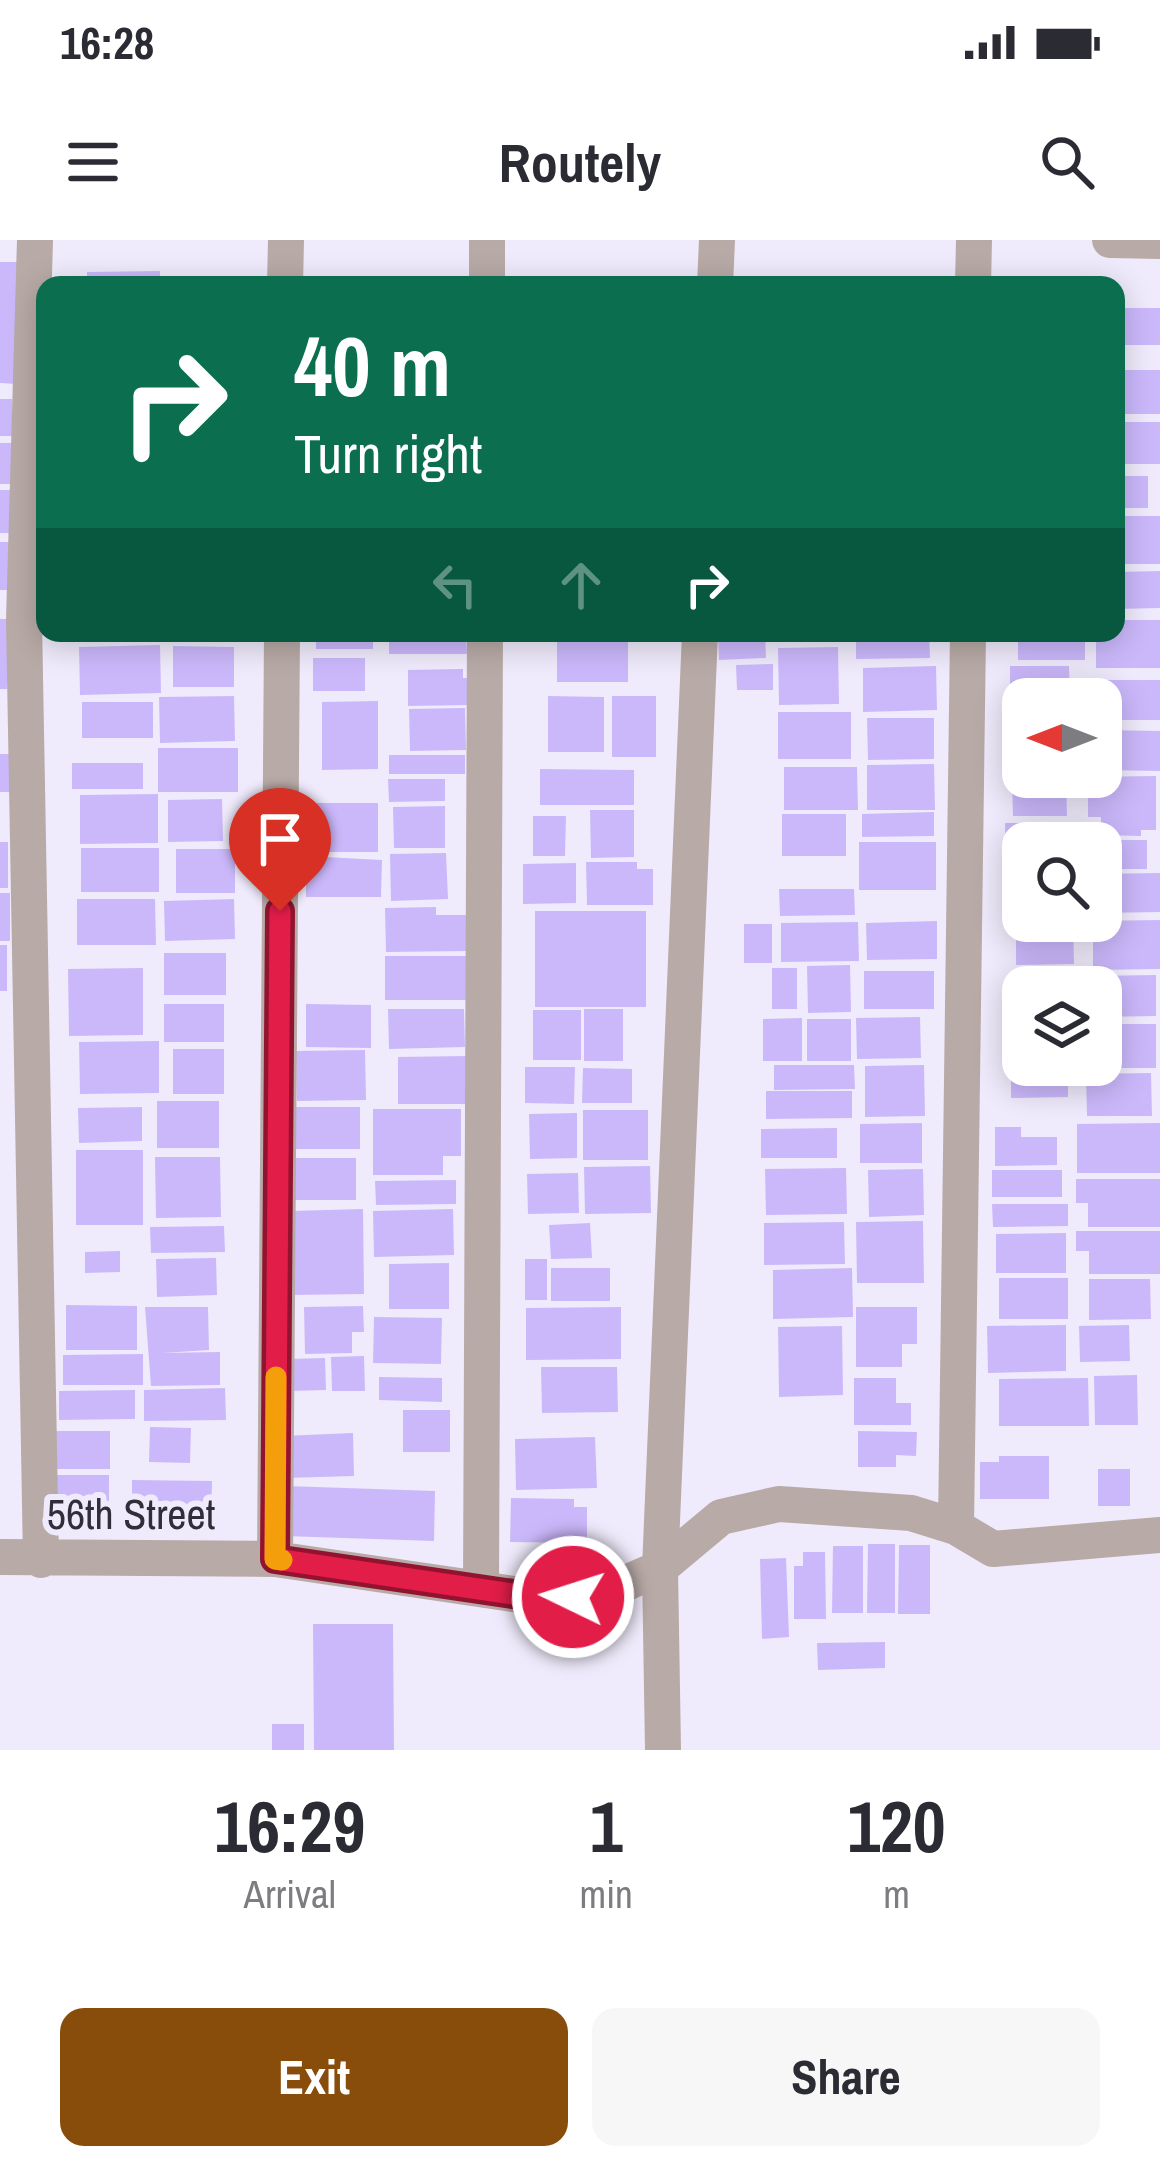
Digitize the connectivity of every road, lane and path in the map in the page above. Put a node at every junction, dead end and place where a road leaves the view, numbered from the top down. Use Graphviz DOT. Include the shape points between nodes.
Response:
graph roads {
  1 [pos="35,240"];
  2 [pos="286,240"];
  3 [pos="487,240"];
  4 [pos="717,240"];
  5 [pos="974,240"];
  6 [pos="1110,240"];
  7 [pos="1160,241"];
  8 [pos="285,276"];
  9 [pos="487,276"];
  10 [pos="715,276"];
  11 [pos="973,276"];
  12 [pos="282,642"];
  13 [pos="485,642"];
  14 [pos="700,642"];
  15 [pos="968,642"];
  16 [pos="956,1527"];
  17 [pos="1160,1535"];
  18 [pos="0,1557"];
  19 [pos="275,1559"];
  20 [pos="41,1560"];
  21 [pos="660,1568"];
  22 [pos="481,1588"];
  23 [pos="663,1750"];
  1 -- 20 [label="street" via="24,620"];
  2 -- 8 [label="street"];
  3 -- 9 [label="street"];
  4 -- 10 [label="street"];
  5 -- 11 [label="street"];
  6 -- 7 [label="street"];
  12 -- 19 [label="street"];
  13 -- 22 [label="street"];
  14 -- 21 [label="street"];
  15 -- 16 [label="street"];
  16 -- 17 [label="street, 56th Street" via="993,1549"];
  16 -- 21 [label="street, 56th Street" via="911,1513 779,1504 721,1517"];
  18 -- 20 [label="street, 56th Street"];
  19 -- 20 [label="street, 56th Street"];
  19 -- 22 [label="street, 56th Street"];
  21 -- 22 [label="street, 56th Street" via="599,1595 547,1599"];
  21 -- 23 [label="street"];
}
